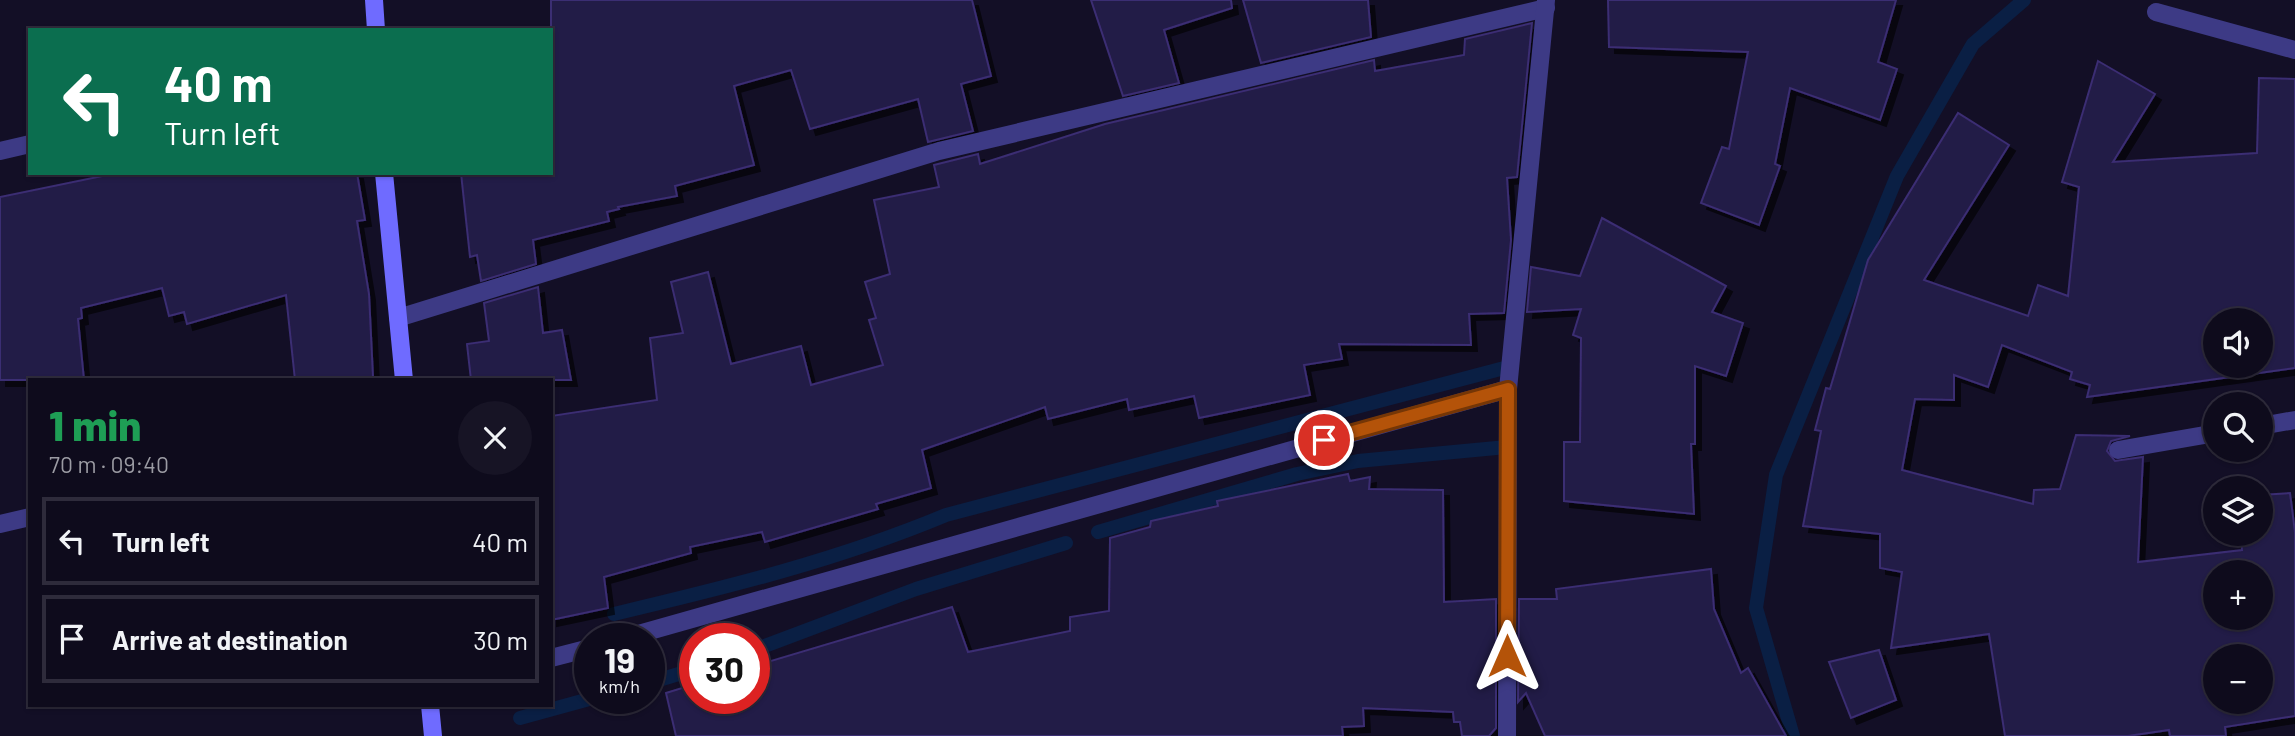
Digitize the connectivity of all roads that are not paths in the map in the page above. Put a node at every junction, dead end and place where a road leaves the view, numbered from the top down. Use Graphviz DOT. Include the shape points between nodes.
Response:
graph roads {
  1 [pos="374,0"];
  2 [pos="1546,4"];
  3 [pos="2156,12"];
  4 [pos="376,28"];
  5 [pos="2295,50"];
  6 [pos="28,144"];
  7 [pos="0,151"];
  8 [pos="384,175"];
  9 [pos="398,318"];
  10 [pos="404,378"];
  11 [pos="1508,389"];
  12 [pos="2295,420"];
  13 [pos="2273,424"];
  14 [pos="2203,435"];
  15 [pos="2118,450"];
  16 [pos="28,517"];
  17 [pos="0,524"];
  18 [pos="665,627"];
  19 [pos="574,652"];
  20 [pos="553,657"];
  21 [pos="430,707"];
  22 [pos="433,736"];
  23 [pos="1507,736"];
  1 -- 4 [label="main road"];
  2 -- 9 [label="street" via="939,151"];
  2 -- 11 [label="street"];
  3 -- 5 [label="street"];
  6 -- 7 [label="street"];
  8 -- 9 [label="main road"];
  9 -- 10 [label="main road"];
  11 -- 18 [label="street"];
  11 -- 23 [label="street"];
  12 -- 13 [label="street"];
  14 -- 15 [label="street"];
  16 -- 17 [label="street"];
  19 -- 20 [label="street"];
  21 -- 22 [label="main road"];
}
